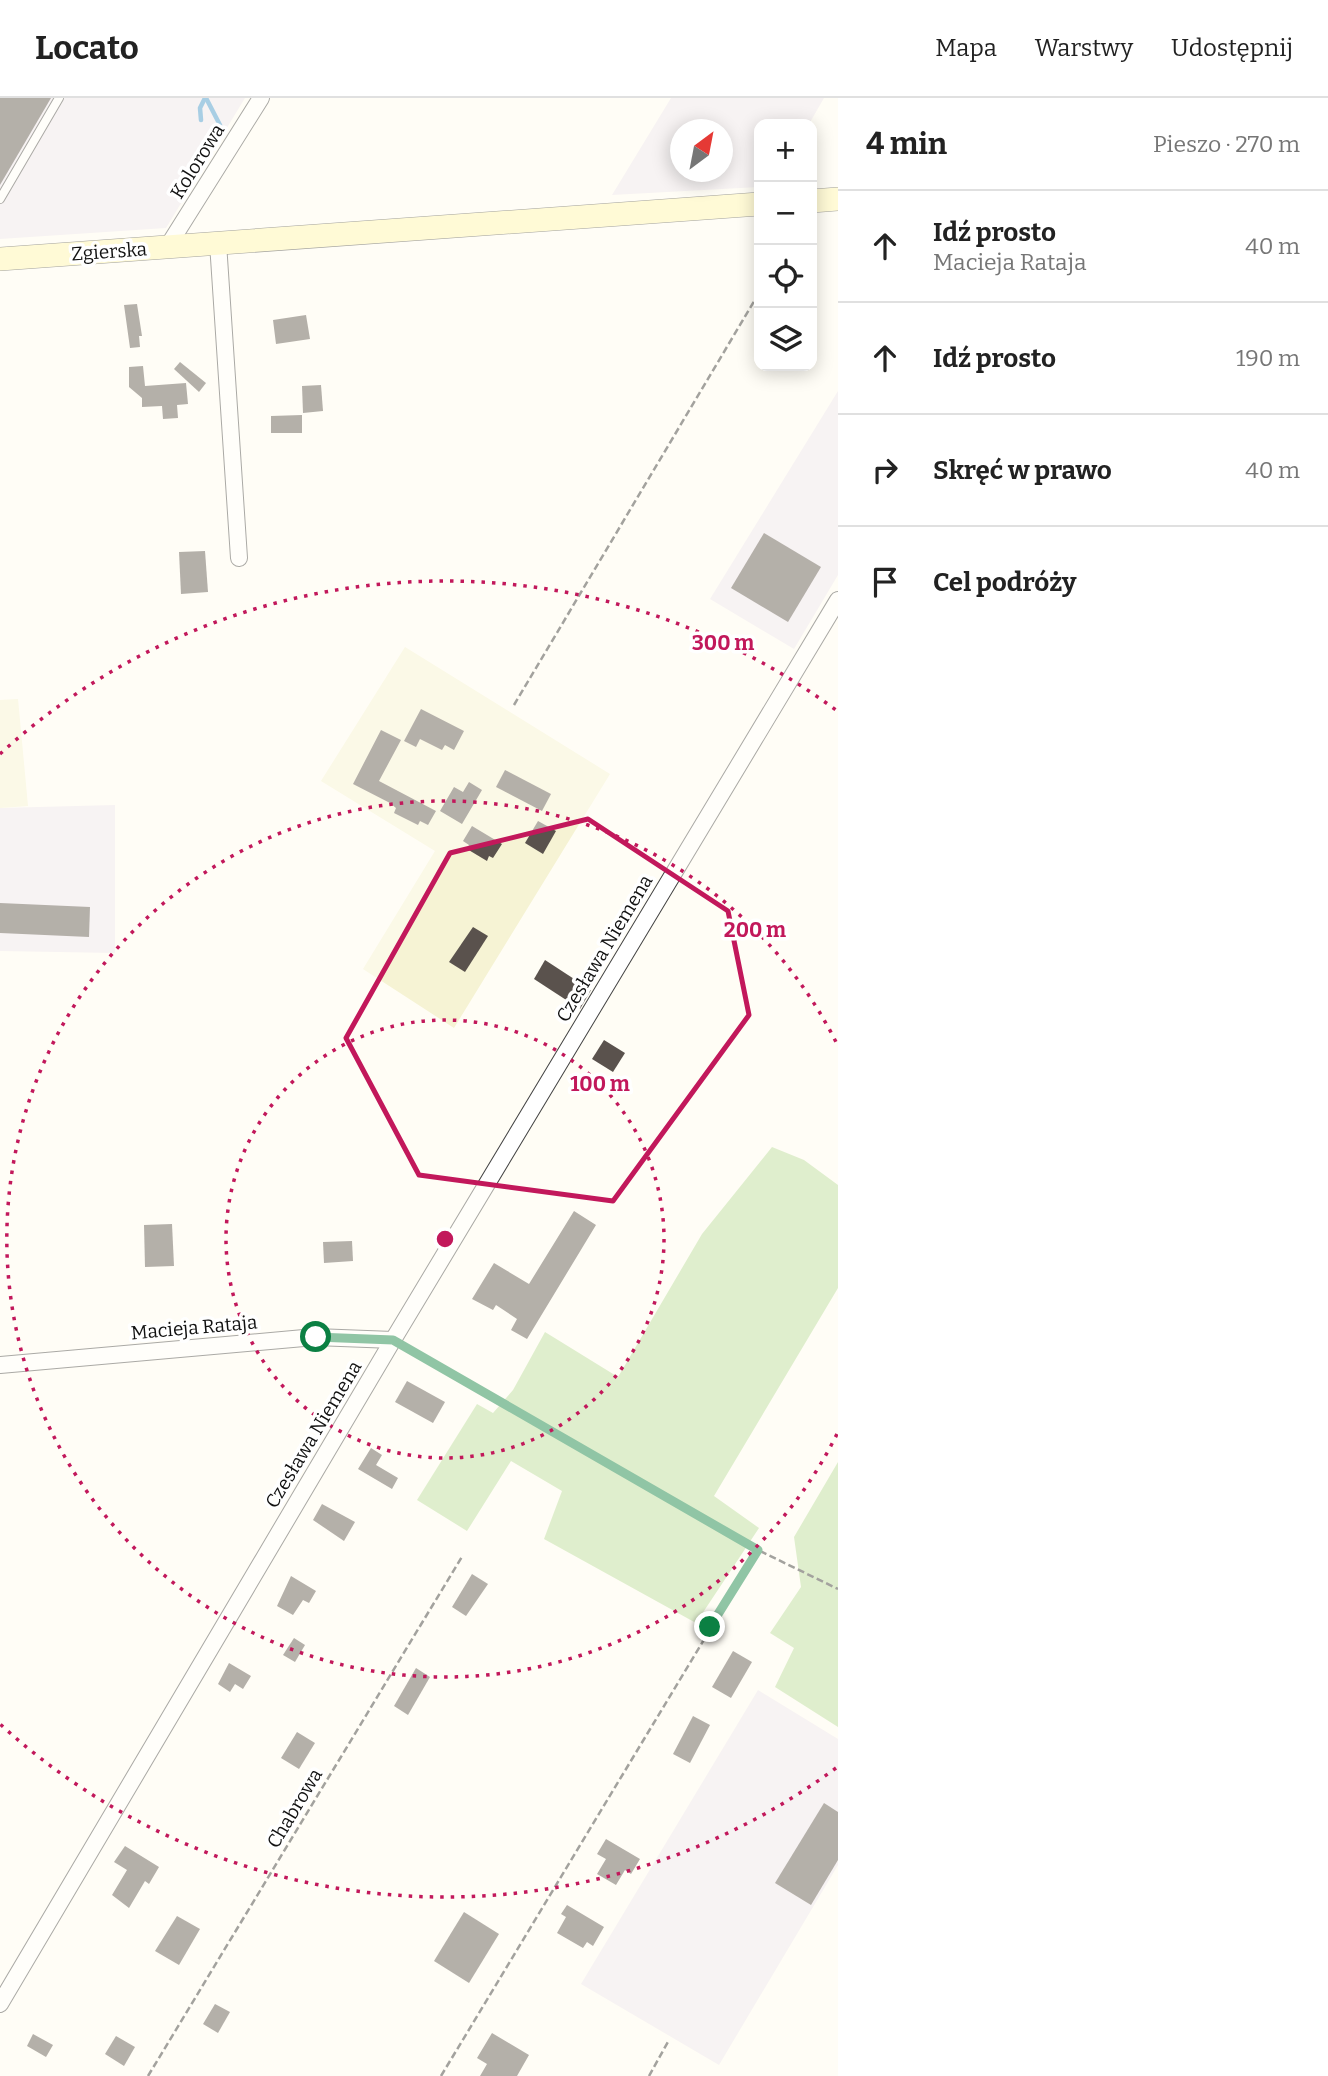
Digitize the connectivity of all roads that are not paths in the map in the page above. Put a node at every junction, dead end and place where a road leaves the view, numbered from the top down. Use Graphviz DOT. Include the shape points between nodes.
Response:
graph roads {
  1 [pos="59,98"];
  2 [pos="261,98"];
  3 [pos="838,199"];
  4 [pos="0,200"];
  5 [pos="817,201"];
  6 [pos="754,204"];
  7 [pos="218,243"];
  8 [pos="168,246"];
  9 [pos="0,259"];
  10 [pos="239,558"];
  11 [pos="838,600"];
  12 [pos="393,1340"];
  13 [pos="0,1365"];
  14 [pos="0,2004"];
  1 -- 4 [label="lane"];
  2 -- 8 [label="street, Kolorowa"];
  3 -- 5 [label="main road"];
  6 -- 7 [label="main road, Zgierska"];
  7 -- 8 [label="main road, Zgierska"];
  7 -- 10 [label="street"];
  8 -- 9 [label="main road, Zgierska"];
  11 -- 12 [label="street, Czesława Niemena"];
  12 -- 13 [label="street, Macieja Rataja" via="316,1337"];
  12 -- 14 [label="street, Czesława Niemena"];
}
